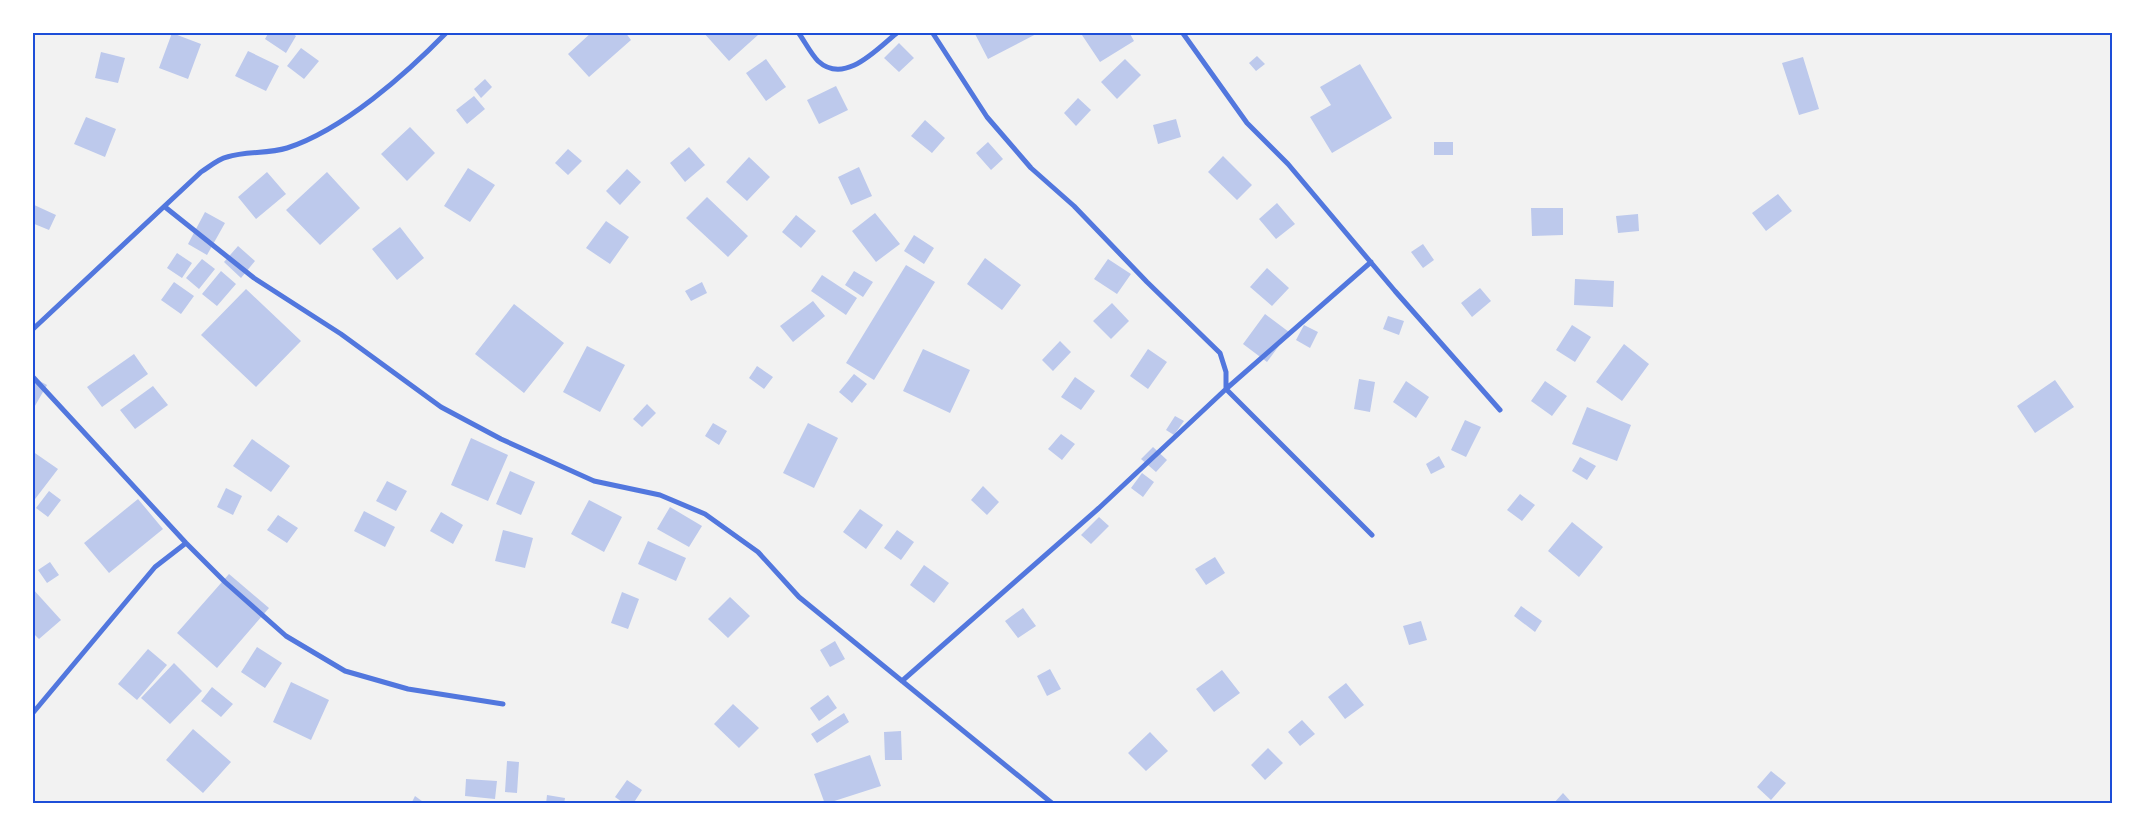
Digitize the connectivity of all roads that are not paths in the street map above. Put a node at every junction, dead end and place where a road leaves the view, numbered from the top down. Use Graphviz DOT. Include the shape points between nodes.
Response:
graph roads {
  1 [pos="447,32"];
  2 [pos="798,32"];
  3 [pos="898,32"];
  4 [pos="932,32"];
  5 [pos="1182,32"];
  6 [pos="165,207"];
  7 [pos="1370,262"];
  8 [pos="32,330"];
  9 [pos="32,376"];
  10 [pos="1226,389"];
  11 [pos="1500,410"];
  12 [pos="1372,536"];
  13 [pos="186,543"];
  14 [pos="902,681"];
  15 [pos="504,704"];
  16 [pos="32,714"];
  17 [pos="1053,804"];
  1 -- 6 [label="street" via="421,58 352,114 316,137 286,149 226,157 201,172"];
  2 -- 3 [label="street" via="819,62 834,69 846,69 858,65"];
  4 -- 10 [label="street" via="986,117 1031,168 1074,206 1220,353 1226,372"];
  5 -- 7 [label="street" via="1247,123 1288,164"];
  6 -- 8 [label="street"];
  6 -- 14 [label="street" via="254,278 340,334 441,407 501,439 594,481 660,495 705,514 758,552 800,596"];
  7 -- 10 [label="street"];
  7 -- 11 [label="street"];
  9 -- 13 [label="street"];
  10 -- 12 [label="street"];
  10 -- 14 [label="street" via="1099,508"];
  13 -- 15 [label="street" via="286,636 345,671 408,690"];
  13 -- 16 [label="street" via="154,567"];
  14 -- 17 [label="street"];
}
